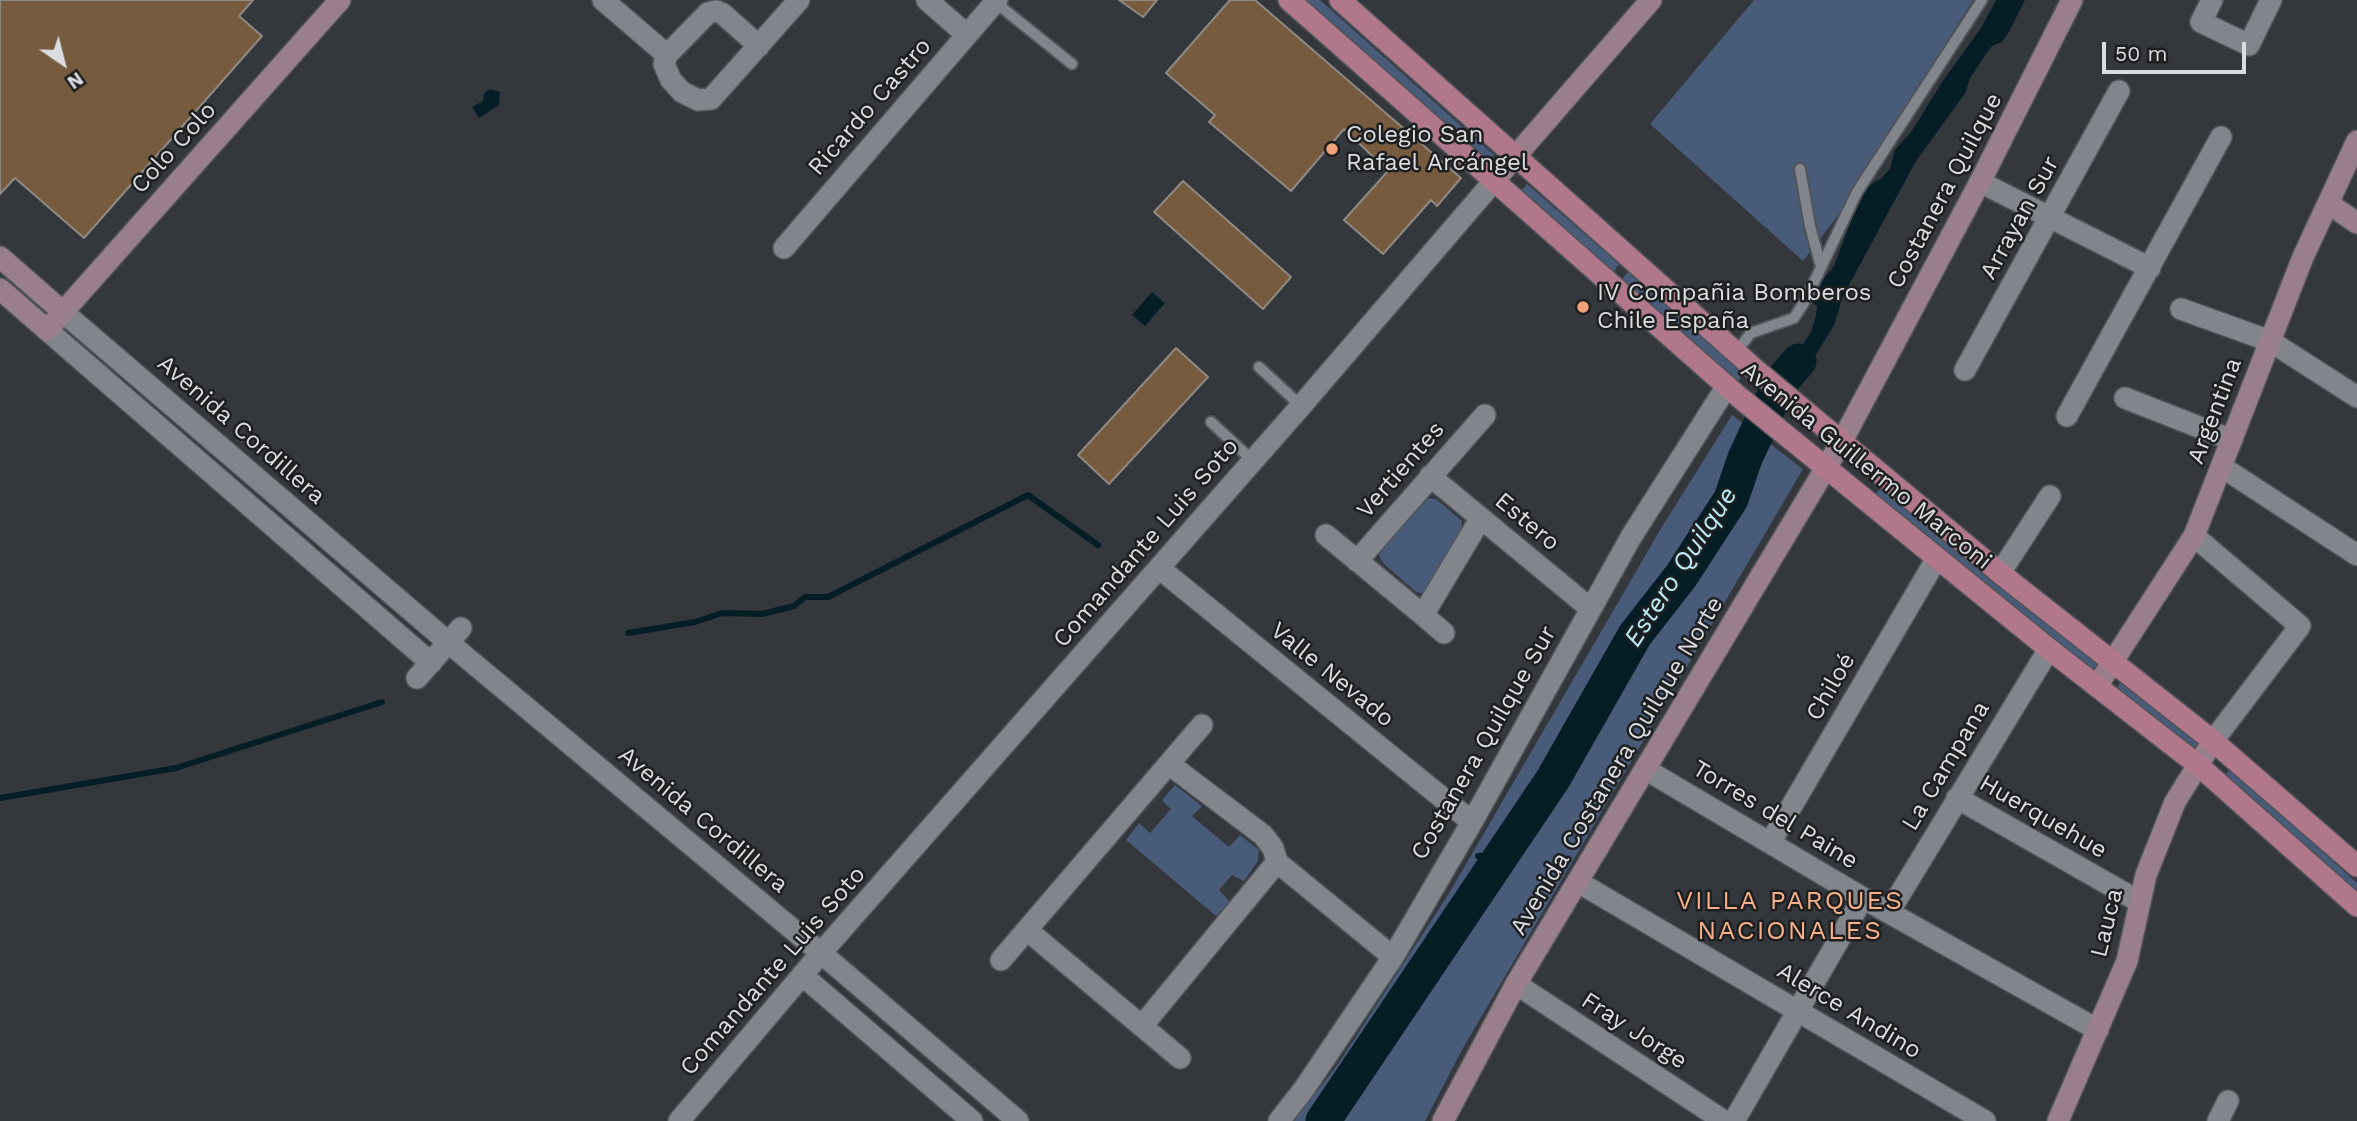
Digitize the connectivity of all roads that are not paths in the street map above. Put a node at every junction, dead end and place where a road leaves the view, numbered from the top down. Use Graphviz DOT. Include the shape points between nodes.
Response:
graph roads {
  1 [pos="340,0"];
  2 [pos="603,0"];
  3 [pos="799,0"];
  4 [pos="927,0"];
  5 [pos="1289,0"];
  6 [pos="1340,0"];
  7 [pos="1651,0"];
  8 [pos="1982,0"];
  9 [pos="2072,0"];
  10 [pos="2212,0"];
  11 [pos="2272,0"];
  12 [pos="996,1"];
  13 [pos="967,35"];
  14 [pos="759,46"];
  15 [pos="667,55"];
  16 [pos="1072,64"];
  17 [pos="2119,90"];
  18 [pos="2221,137"];
  19 [pos="2357,141"];
  20 [pos="1515,156"];
  21 [pos="1800,169"];
  22 [pos="1494,181"];
  23 [pos="1980,182"];
  24 [pos="2329,204"];
  25 [pos="2050,219"];
  26 [pos="2357,223"];
  27 [pos="784,248"];
  28 [pos="0,257"];
  29 [pos="1632,259"];
  30 [pos="1821,267"];
  31 [pos="2150,268"];
  32 [pos="1611,284"];
  33 [pos="0,289"];
  34 [pos="2181,309"];
  35 [pos="63,312"];
  36 [pos="47,330"];
  37 [pos="2270,341"];
  38 [pos="1736,352"];
  39 [pos="1259,367"];
  40 [pos="1965,370"];
  41 [pos="1733,392"];
  42 [pos="2357,397"];
  43 [pos="2124,398"];
  44 [pos="1301,406"];
  45 [pos="1485,415"];
  46 [pos="2067,416"];
  47 [pos="1211,422"];
  48 [pos="2232,440"];
  49 [pos="1842,441"];
  50 [pos="1253,461"];
  51 [pos="1826,467"];
  52 [pos="2222,467"];
  53 [pos="1430,476"];
  54 [pos="2050,496"];
  55 [pos="1481,518"];
  56 [pos="1326,535"];
  57 [pos="2194,536"];
  58 [pos="2357,555"];
  59 [pos="1937,558"];
  60 [pos="1357,561"];
  61 [pos="1159,568"];
  62 [pos="2000,573"];
  63 [pos="1591,609"];
  64 [pos="1423,615"];
  65 [pos="1444,633"];
  66 [pos="455,636"];
  67 [pos="2049,649"];
  68 [pos="2113,661"];
  69 [pos="2097,686"];
  70 [pos="1202,725"];
  71 [pos="2213,741"];
  72 [pos="1169,764"];
  73 [pos="2198,765"];
  74 [pos="1645,769"];
  75 [pos="1957,798"];
  76 [pos="1472,822"];
  77 [pos="1770,843"];
  78 [pos="1277,862"];
  79 [pos="2357,866"];
  80 [pos="1578,881"];
  81 [pos="1863,898"];
  82 [pos="2140,902"];
  83 [pos="2357,906"];
  84 [pos="1889,912"];
  85 [pos="1027,930"];
  86 [pos="821,953"];
  87 [pos="1393,957"];
  88 [pos="1001,960"];
  89 [pos="802,975"];
  90 [pos="1516,984"];
  91 [pos="1798,1011"];
  92 [pos="1142,1026"];
  93 [pos="2098,1030"];
  94 [pos="1180,1058"];
  95 [pos="2228,1101"];
  96 [pos="1450,1118"];
  97 [pos="680,1121"];
  98 [pos="972,1121"];
  99 [pos="1018,1121"];
  100 [pos="1279,1121"];
  101 [pos="1724,1121"];
  102 [pos="1734,1121"];
  103 [pos="1985,1121"];
  104 [pos="2058,1121"];
  105 [pos="2218,1121"];
  1 -- 35 [label="street, Colo Colo"];
  2 -- 15 [label="street"];
  3 -- 14 [label="street"];
  4 -- 13 [label="street"];
  5 -- 22 [label="main road, Avenida Guillermo Marconi"];
  6 -- 20 [label="main road, Avenida Guillermo Marconi"];
  7 -- 20 [label="street, Comandante Luis Soto"];
  8 -- 30 [label="lane" via="1857,192"];
  9 -- 23 [label="street, Costanera Quilque"];
  10 -- 11 [label="street" via="2201,22 2249,45"];
  12 -- 13 [label="street, Ricardo Castro"];
  12 -- 16 [label="lane"];
  13 -- 27 [label="street, Ricardo Castro"];
  14 -- 15 [label="street" via="716,11 708,13"];
  14 -- 15 [label="street" via="711,99 698,100 682,92 664,64"];
  17 -- 25 [label="street, Arrayan Sur"];
  18 -- 31 [label="street"];
  19 -- 24 [label="street, Argentina"];
  20 -- 22 [label="street, Comandante Luis Soto"];
  20 -- 29 [label="main road, Avenida Guillermo Marconi"];
  21 -- 30 [label="lane"];
  22 -- 32 [label="main road, Avenida Guillermo Marconi"];
  22 -- 44 [label="street, Comandante Luis Soto"];
  23 -- 25 [label="street"];
  23 -- 49 [label="street, Costanera Quilque"];
  24 -- 26 [label="street"];
  24 -- 37 [label="street, Argentina"];
  25 -- 31 [label="street"];
  25 -- 40 [label="street, Arrayan Sur"];
  28 -- 35 [label="street, Avenida Cordillera"];
  29 -- 32 [label="main road"];
  29 -- 38 [label="main road, Avenida Guillermo Marconi"];
  30 -- 38 [label="lane" via="1794,318 1751,333"];
  31 -- 46 [label="street"];
  32 -- 41 [label="main road, Avenida Guillermo Marconi"];
  33 -- 36 [label="street, Avenida Cordillera"];
  34 -- 37 [label="street"];
  35 -- 36 [label="street, Colo Colo"];
  35 -- 66 [label="street, Avenida Cordillera"];
  36 -- 66 [label="street, Avenida Cordillera" via="424,670"];
  37 -- 42 [label="street"];
  37 -- 48 [label="street, Argentina"];
  38 -- 49 [label="main road, Avenida Guillermo Marconi"];
  39 -- 44 [label="lane"];
  41 -- 51 [label="main road, Avenida Guillermo Marconi"];
  41 -- 63 [label="street, Costanera Quilque Sur" via="1631,537"];
  43 -- 48 [label="street"];
  44 -- 50 [label="street, Comandante Luis Soto"];
  45 -- 53 [label="street, Vertientes"];
  47 -- 50 [label="lane"];
  48 -- 52 [label="street, Argentina"];
  49 -- 51 [label="street, Avenida Costanera Quilque Norte"];
  49 -- 62 [label="main road, Avenida Guillermo Marconi"];
  50 -- 61 [label="street, Comandante Luis Soto"];
  51 -- 59 [label="main road, Avenida Guillermo Marconi"];
  51 -- 74 [label="street, Avenida Costanera Quilque Norte"];
  52 -- 57 [label="street, Argentina"];
  52 -- 58 [label="street"];
  53 -- 55 [label="street, Estero"];
  53 -- 60 [label="street, Vertientes"];
  54 -- 62 [label="street"];
  55 -- 63 [label="street, Estero"];
  55 -- 64 [label="street"];
  56 -- 60 [label="street"];
  57 -- 68 [label="street, Argentina"];
  57 -- 71 [label="street" via="2300,626"];
  59 -- 67 [label="main road, Avenida Guillermo Marconi"];
  59 -- 77 [label="street, Chiloé"];
  60 -- 64 [label="street"];
  61 -- 76 [label="street, Valle Nevado"];
  61 -- 86 [label="street, Comandante Luis Soto"];
  62 -- 68 [label="main road, Avenida Guillermo Marconi"];
  63 -- 76 [label="street, Costanera Quilque Sur"];
  64 -- 65 [label="street"];
  66 -- 86 [label="street, Avenida Cordillera"];
  67 -- 69 [label="main road, Avenida Guillermo Marconi"];
  67 -- 75 [label="street, La Campana"];
  68 -- 69 [label="street, Argentina"];
  68 -- 71 [label="main road, Avenida Guillermo Marconi"];
  69 -- 73 [label="main road, Avenida Guillermo Marconi"];
  70 -- 72 [label="street"];
  71 -- 73 [label="street, Lauca"];
  71 -- 79 [label="main road, Avenida Guillermo Marconi"];
  72 -- 78 [label="street" via="1263,835"];
  72 -- 85 [label="street"];
  73 -- 82 [label="street, Lauca" via="2175,802 2146,874"];
  73 -- 83 [label="main road, Avenida Guillermo Marconi"];
  74 -- 77 [label="street, Torres del Paine"];
  74 -- 80 [label="street, Avenida Costanera Quilque Norte"];
  75 -- 82 [label="street, Huerquehue"];
  75 -- 84 [label="street, La Campana"];
  76 -- 87 [label="street, Costanera Quilque Sur"];
  77 -- 81 [label="street, Torres del Paine"];
  78 -- 87 [label="street"];
  78 -- 92 [label="street"];
  80 -- 90 [label="street, Avenida Costanera Quilque Norte"];
  80 -- 91 [label="street, Alerce Andino"];
  81 -- 84 [label="street, Torres del Paine"];
  81 -- 91 [label="street"];
  82 -- 93 [label="street, Lauca" via="2127,961"];
  84 -- 93 [label="street, Torres del Paine"];
  85 -- 88 [label="street"];
  85 -- 92 [label="street"];
  86 -- 89 [label="street, Comandante Luis Soto"];
  86 -- 99 [label="street, Avenida Cordillera"];
  87 -- 100 [label="street, Costanera Quilque Sur"];
  89 -- 97 [label="street, Comandante Luis Soto"];
  89 -- 98 [label="street"];
  90 -- 96 [label="street, Avenida Costanera Quilque Norte"];
  90 -- 101 [label="street, Fray Jorge"];
  91 -- 102 [label="street"];
  91 -- 103 [label="street, Alerce Andino"];
  92 -- 94 [label="street"];
  93 -- 104 [label="street, Lauca"];
  95 -- 105 [label="street"];
}
